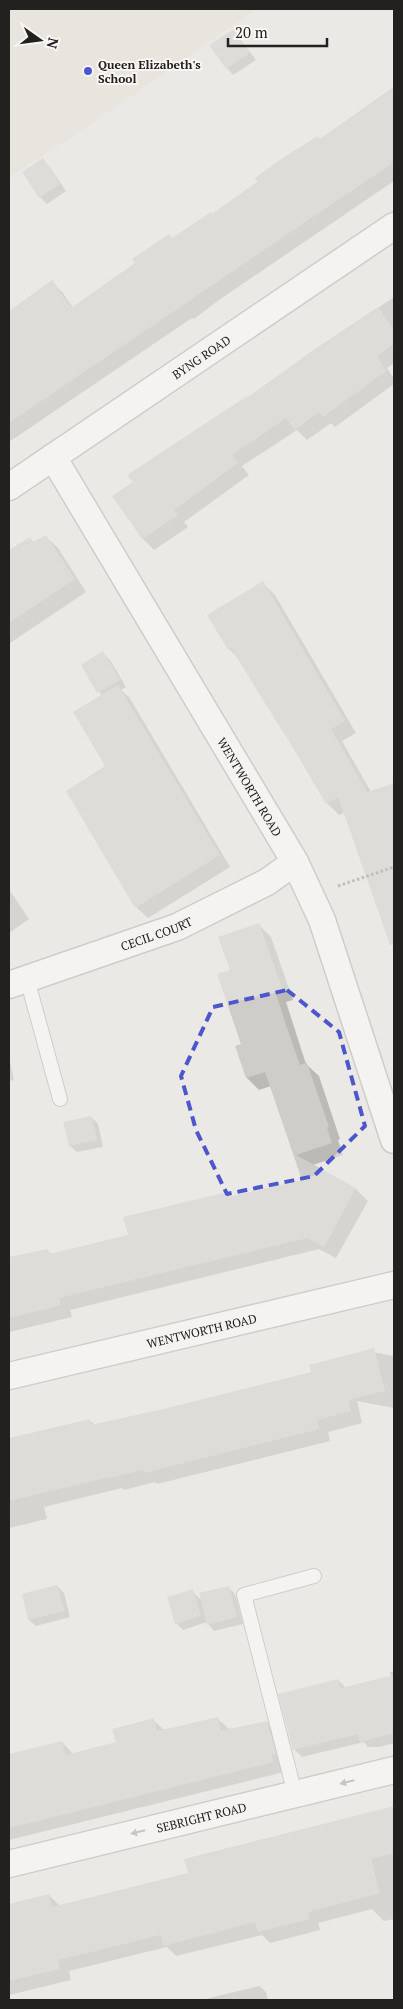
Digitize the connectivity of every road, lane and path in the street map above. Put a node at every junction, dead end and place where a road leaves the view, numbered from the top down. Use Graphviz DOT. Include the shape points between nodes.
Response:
graph roads {
  1 [pos="394,226"];
  2 [pos="53,457"];
  3 [pos="9,487"];
  4 [pos="295,862"];
  5 [pos="394,867"];
  6 [pos="310,895"];
  7 [pos="18,982"];
  8 [pos="60,1099"];
  9 [pos="394,1140"];
  10 [pos="394,1285"];
  11 [pos="9,1376"];
  12 [pos="314,1576"];
  13 [pos="394,1770"];
  14 [pos="295,1794"];
  15 [pos="9,1864"];
  1 -- 2 [label="street, BYNG ROAD"];
  2 -- 3 [label="street, BYNG ROAD"];
  2 -- 4 [label="street, WENTWORTH ROAD"];
  4 -- 6 [label="street, WENTWORTH ROAD"];
  4 -- 7 [label="street, CECIL COURT" via="267,882 177,926"];
  5 -- 6 [label="path"];
  6 -- 9 [label="street, WENTWORTH ROAD" via="322,920"];
  7 -- 8 [label="lane"];
  10 -- 11 [label="street, WENTWORTH ROAD"];
  12 -- 14 [label="lane" via="244,1595"];
  13 -- 14 [label="street, SEBRIGHT ROAD, one-way"];
  14 -- 15 [label="street, SEBRIGHT ROAD, one-way"];
}
